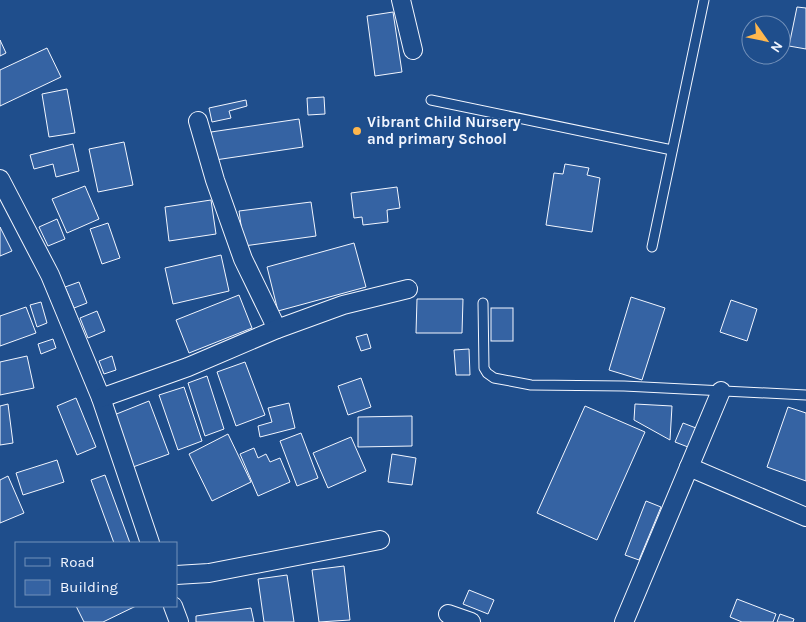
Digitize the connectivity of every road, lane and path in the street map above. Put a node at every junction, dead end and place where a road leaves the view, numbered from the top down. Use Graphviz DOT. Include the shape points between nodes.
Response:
graph roads {
  1 [pos="401,0"];
  2 [pos="704,0"];
  3 [pos="413,50"];
  4 [pos="431,100"];
  5 [pos="198,121"];
  6 [pos="672,150"];
  7 [pos="0,178"];
  8 [pos="652,247"];
  9 [pos="408,289"];
  10 [pos="483,303"];
  11 [pos="277,329"];
  12 [pos="721,391"];
  13 [pos="806,395"];
  14 [pos="101,398"];
  15 [pos="689,467"];
  16 [pos="806,517"];
  17 [pos="380,540"];
  18 [pos="150,542"];
  19 [pos="178,575"];
  20 [pos="173,607"];
  21 [pos="448,614"];
  22 [pos="179,622"];
  23 [pos="471,622"];
  24 [pos="624,622"];
  1 -- 3 [label="street"];
  2 -- 6 [label="lane"];
  4 -- 6 [label="lane"];
  5 -- 11 [label="street" via="243,258"];
  6 -- 8 [label="lane"];
  7 -- 14 [label="street" via="50,274"];
  9 -- 11 [label="street" via="343,305"];
  10 -- 12 [label="lane" via="484,368 494,378 531,385"];
  11 -- 14 [label="street" via="188,367"];
  12 -- 13 [label="lane"];
  12 -- 15 [label="street"];
  14 -- 18 [label="street"];
  15 -- 16 [label="street"];
  15 -- 24 [label="street"];
  17 -- 19 [label="street" via="209,573"];
  20 -- 22 [label="street"];
  21 -- 23 [label="street"];
}
